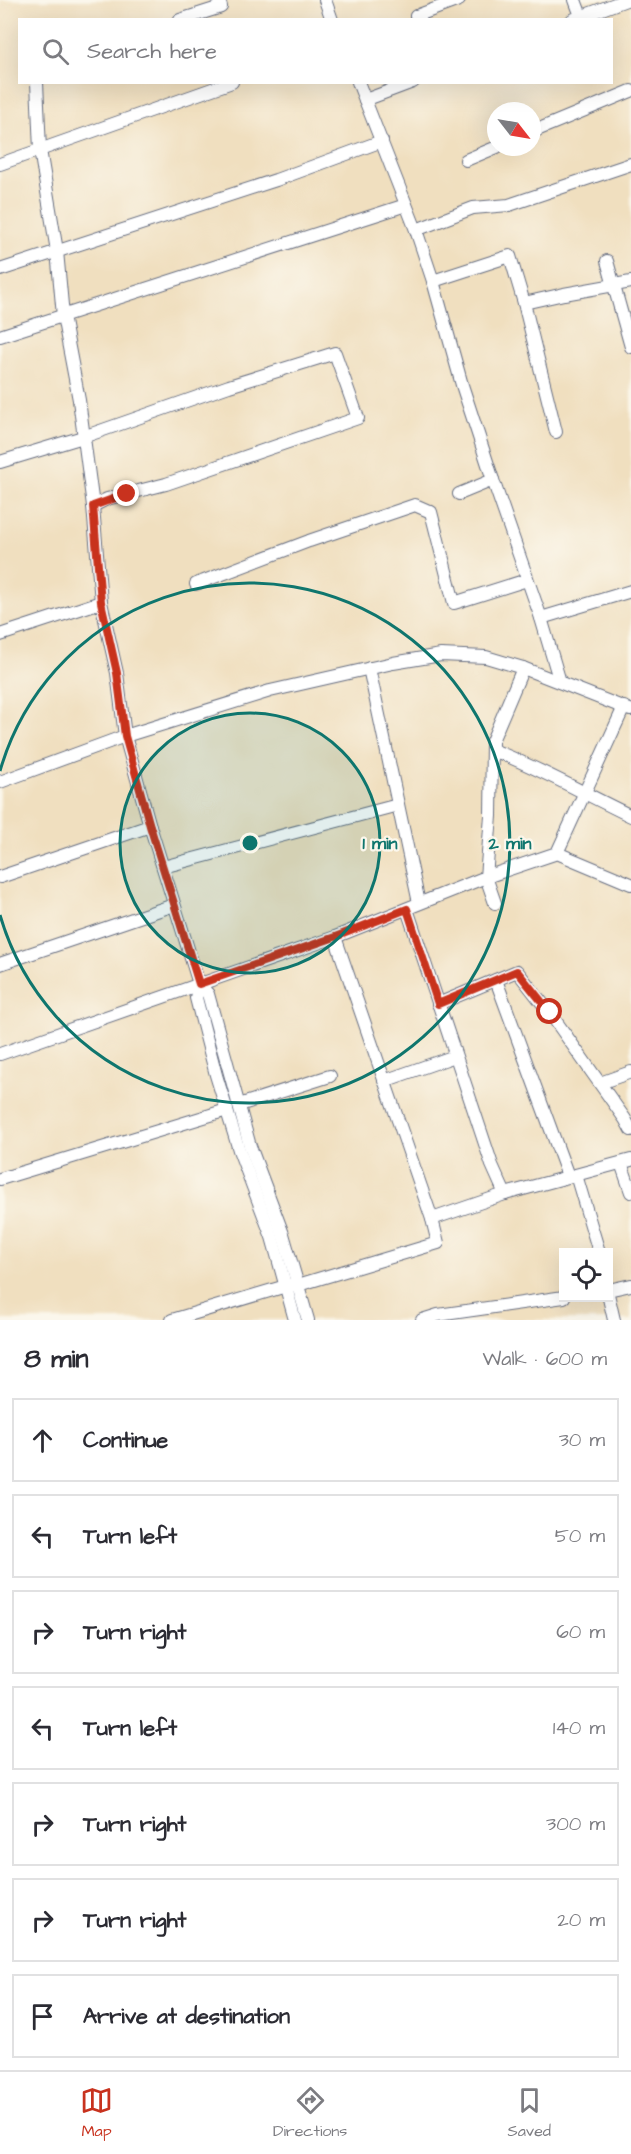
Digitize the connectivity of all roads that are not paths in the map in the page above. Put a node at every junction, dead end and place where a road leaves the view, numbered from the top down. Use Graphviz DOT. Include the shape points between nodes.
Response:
graph roads {
  1 [pos="219,0"];
  2 [pos="325,0"];
  3 [pos="459,0"];
  4 [pos="575,0"];
  5 [pos="626,0"];
  6 [pos="416,16"];
  7 [pos="186,18"];
  8 [pos="332,18"];
  9 [pos="576,18"];
  10 [pos="37,84"];
  11 [pos="226,84"];
  12 [pos="359,84"];
  13 [pos="408,84"];
  14 [pos="630,95"];
  15 [pos="365,100"];
  16 [pos="541,129"];
  17 [pos="382,141"];
  18 [pos="40,150"];
  19 [pos="487,151"];
  20 [pos="466,160"];
  21 [pos="0,164"];
  22 [pos="631,164"];
  23 [pos="406,205"];
  24 [pos="416,230"];
  25 [pos="57,251"];
  26 [pos="607,261"];
  27 [pos="0,270"];
  28 [pos="433,281"];
  29 [pos="631,282"];
  30 [pos="614,286"];
  31 [pos="524,303"];
  32 [pos="63,315"];
  33 [pos="0,336"];
  34 [pos="631,347"];
  35 [pos="556,432"];
  36 [pos="82,437"];
  37 [pos="0,462"];
  38 [pos="493,480"];
  39 [pos="459,494"];
  40 [pos="93,506"];
  41 [pos="527,580"];
  42 [pos="196,584"];
  43 [pos="631,591"];
  44 [pos="101,602"];
  45 [pos="541,618"];
  46 [pos="0,635"];
  47 [pos="369,668"];
  48 [pos="523,668"];
  49 [pos="560,681"];
  50 [pos="628,709"];
  51 [pos="125,736"];
  52 [pos="493,750"];
  53 [pos="0,782"];
  54 [pos="585,794"];
  55 [pos="398,804"];
  56 [pos="631,816"];
  57 [pos="150,826"];
  58 [pos="557,853"];
  59 [pos="163,867"];
  60 [pos="0,877"];
  61 [pos="486,877"];
  62 [pos="631,884"];
  63 [pos="420,903"];
  64 [pos="495,903"];
  65 [pos="174,905"];
  66 [pos="407,909"];
  67 [pos="335,937"];
  68 [pos="0,963"];
  69 [pos="496,980"];
  70 [pos="199,984"];
  71 [pos="438,1004"];
  72 [pos="0,1054"];
  73 [pos="455,1056"];
  74 [pos="631,1072"];
  75 [pos="330,1076"];
  76 [pos="384,1081"];
  77 [pos="600,1083"];
  78 [pos="233,1108"];
  79 [pos="631,1130"];
  80 [pos="626,1162"];
  81 [pos="572,1175"];
  82 [pos="0,1179"];
  83 [pos="631,1192"];
  84 [pos="505,1194"];
  85 [pos="432,1219"];
  86 [pos="598,1248"];
  87 [pos="631,1285"];
  88 [pos="292,1286"];
  89 [pos="613,1291"];
  90 [pos="559,1298"];
  91 [pos="611,1302"];
  92 [pos="172,1320"];
  93 [pos="295,1320"];
  94 [pos="308,1320"];
  95 [pos="422,1320"];
  96 [pos="614,1320"];
  1 -- 7 [label="street" via="221,7"];
  2 -- 8 [label="street"];
  3 -- 6 [label="street"];
  4 -- 9 [label="street"];
  5 -- 9 [label="street"];
  10 -- 18 [label="street"];
  11 -- 18 [label="street"];
  12 -- 15 [label="street"];
  13 -- 15 [label="street"];
  14 -- 16 [label="street"];
  15 -- 17 [label="street"];
  17 -- 23 [label="street"];
  17 -- 25 [label="street"];
  18 -- 21 [label="street"];
  18 -- 25 [label="street"];
  19 -- 20 [label="street"];
  22 -- 24 [label="street" via="509,205 473,208"];
  23 -- 24 [label="street"];
  23 -- 32 [label="street"];
  24 -- 28 [label="street"];
  25 -- 27 [label="street"];
  25 -- 32 [label="street"];
  26 -- 30 [label="street"];
  28 -- 31 [label="street" via="510,256"];
  28 -- 38 [label="street"];
  29 -- 30 [label="street"];
  30 -- 31 [label="street"];
  30 -- 34 [label="street"];
  31 -- 35 [label="street"];
  32 -- 33 [label="street"];
  32 -- 36 [label="street"];
  36 -- 37 [label="street"];
  36 -- 40 [label="street"];
  36 -- 40 [label="street" via="335,353 358,418"];
  38 -- 39 [label="street"];
  38 -- 41 [label="street"];
  40 -- 44 [label="street"];
  41 -- 42 [label="street" via="454,603 431,512 415,505"];
  41 -- 45 [label="street"];
  43 -- 45 [label="street"];
  44 -- 46 [label="street"];
  44 -- 51 [label="street" via="117,673"];
  45 -- 49 [label="street"];
  47 -- 48 [label="street" via="441,656 486,657"];
  47 -- 51 [label="street" via="270,691"];
  47 -- 55 [label="street"];
  48 -- 49 [label="street"];
  48 -- 52 [label="street" via="492,741"];
  49 -- 50 [label="street"];
  50 -- 54 [label="street"];
  51 -- 53 [label="street"];
  51 -- 57 [label="street"];
  52 -- 54 [label="street"];
  52 -- 61 [label="street"];
  54 -- 56 [label="street"];
  54 -- 58 [label="street"];
  55 -- 59 [label="street"];
  55 -- 63 [label="street"];
  57 -- 59 [label="street"];
  57 -- 60 [label="street"];
  58 -- 61 [label="street"];
  58 -- 62 [label="street"];
  59 -- 65 [label="street"];
  61 -- 63 [label="street"];
  61 -- 64 [label="street"];
  63 -- 66 [label="street"];
  65 -- 68 [label="street"];
  65 -- 70 [label="street"];
  66 -- 67 [label="street"];
  66 -- 71 [label="street"];
  67 -- 70 [label="street"];
  67 -- 76 [label="street"];
  69 -- 71 [label="street"];
  69 -- 77 [label="street" via="517,971"];
  69 -- 81 [label="street"];
  70 -- 72 [label="street"];
  70 -- 78 [label="street" via="208,994"];
  71 -- 73 [label="street"];
  73 -- 76 [label="street"];
  73 -- 84 [label="street"];
  74 -- 77 [label="street"];
  75 -- 78 [label="street"];
  76 -- 85 [label="street"];
  77 -- 79 [label="street"];
  78 -- 82 [label="street"];
  78 -- 88 [label="street" via="239,1150"];
  80 -- 81 [label="street"];
  80 -- 83 [label="street"];
  81 -- 84 [label="street"];
  81 -- 86 [label="street"];
  84 -- 85 [label="street"];
  85 -- 88 [label="street" via="438,1243"];
  87 -- 89 [label="street"];
  88 -- 92 [label="street"];
  88 -- 93 [label="street"];
  88 -- 94 [label="street"];
  90 -- 95 [label="street"];
  91 -- 96 [label="street"];
}
